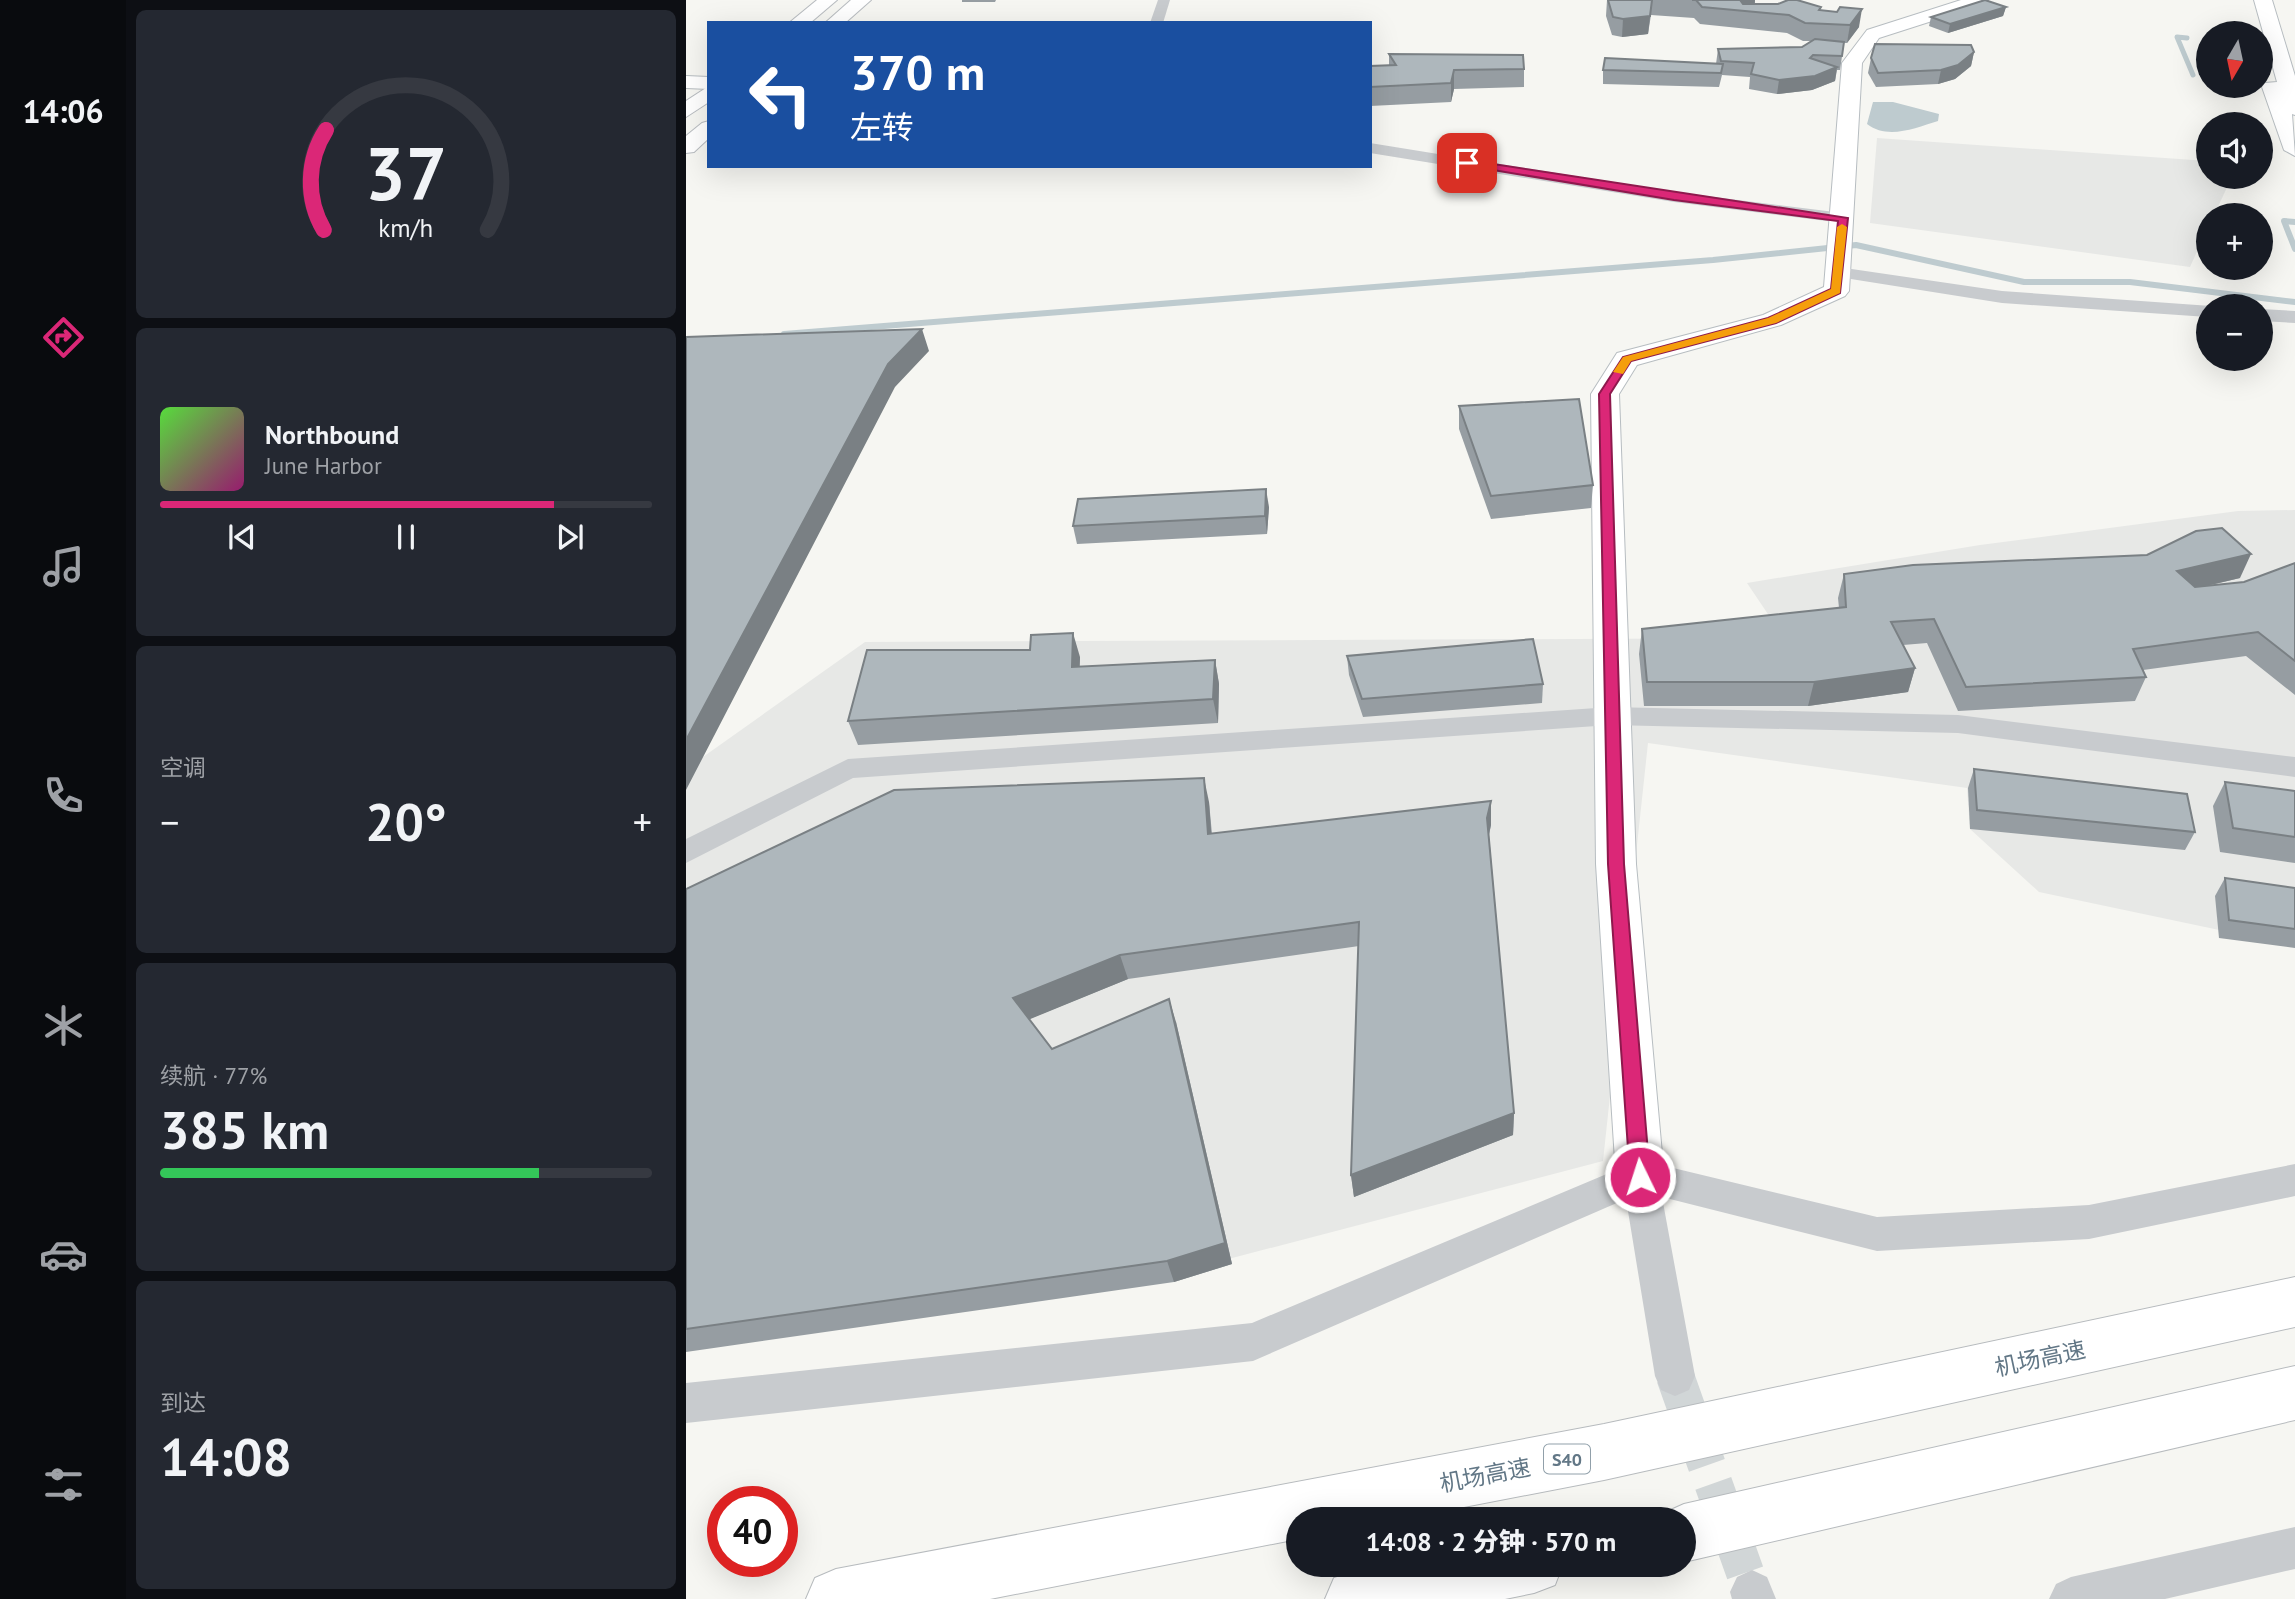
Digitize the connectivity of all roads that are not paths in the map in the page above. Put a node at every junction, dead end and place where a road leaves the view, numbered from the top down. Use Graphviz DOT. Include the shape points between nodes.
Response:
graph roads {
  1 [pos="828,0"];
  2 [pos="862,0"];
  3 [pos="1164,0"];
  4 [pos="1979,0"];
  5 [pos="2250,0"];
  6 [pos="2263,0"];
  7 [pos="801,21"];
  8 [pos="836,21"];
  9 [pos="1157,21"];
  10 [pos="2254,21"];
  11 [pos="686,82"];
  12 [pos="707,83"];
  13 [pos="2273,84"];
  14 [pos="686,87"];
  15 [pos="707,90"];
  16 [pos="707,92"];
  17 [pos="2295,109"];
  18 [pos="686,111"];
  19 [pos="707,129"];
  20 [pos="686,147"];
  21 [pos="1372,148"];
  22 [pos="2295,150"];
  23 [pos="1840,246"];
  24 [pos="2196,310"];
  25 [pos="2273,316"];
  26 [pos="2295,317"];
  27 [pos="1611,716"];
  28 [pos="2295,767"];
  29 [pos="686,852"];
  30 [pos="1640,1177"];
  31 [pos="2295,1180"];
  32 [pos="2295,1302"];
  33 [pos="1675,1376"];
  34 [pos="2295,1393"];
  35 [pos="686,1403"];
  36 [pos="1696,1530"];
  37 [pos="2295,1548"];
  38 [pos="1468,1577"];
  39 [pos="836,1599"];
  40 [pos="1355,1599"];
  41 [pos="2071,1599"];
  1 -- 7 [label="main road"];
  2 -- 8 [label="main road"];
  3 -- 9 [label="street"];
  4 -- 23 [label="main road" via="1873,34 1852,63"];
  5 -- 10 [label="main road"];
  6 -- 17 [label="main road"];
  11 -- 12 [label="main road"];
  13 -- 22 [label="main road"];
  14 -- 15 [label="main road"];
  16 -- 18 [label="main road"];
  19 -- 20 [label="main road"];
  21 -- 23 [label="street" via="1674,197"];
  23 -- 24 [label="street" via="2002,297"];
  23 -- 27 [label="main road" via="1836,291 1772,320 1627,359 1605,394"];
  25 -- 26 [label="street"];
  27 -- 28 [label="street" via="1958,724"];
  27 -- 29 [label="street" via="848,769"];
  27 -- 30 [label="main road" via="1616,864"];
  30 -- 31 [label="street" via="1877,1234 2089,1222"];
  30 -- 33 [label="street"];
  30 -- 35 [label="street" via="1253,1342"];
  32 -- 39 [label="main road, 机场高速 / S40" via="1604,1452"];
  34 -- 36 [label="main road"];
  37 -- 41 [label="street"];
  38 -- 40 [label="main road"];
}
